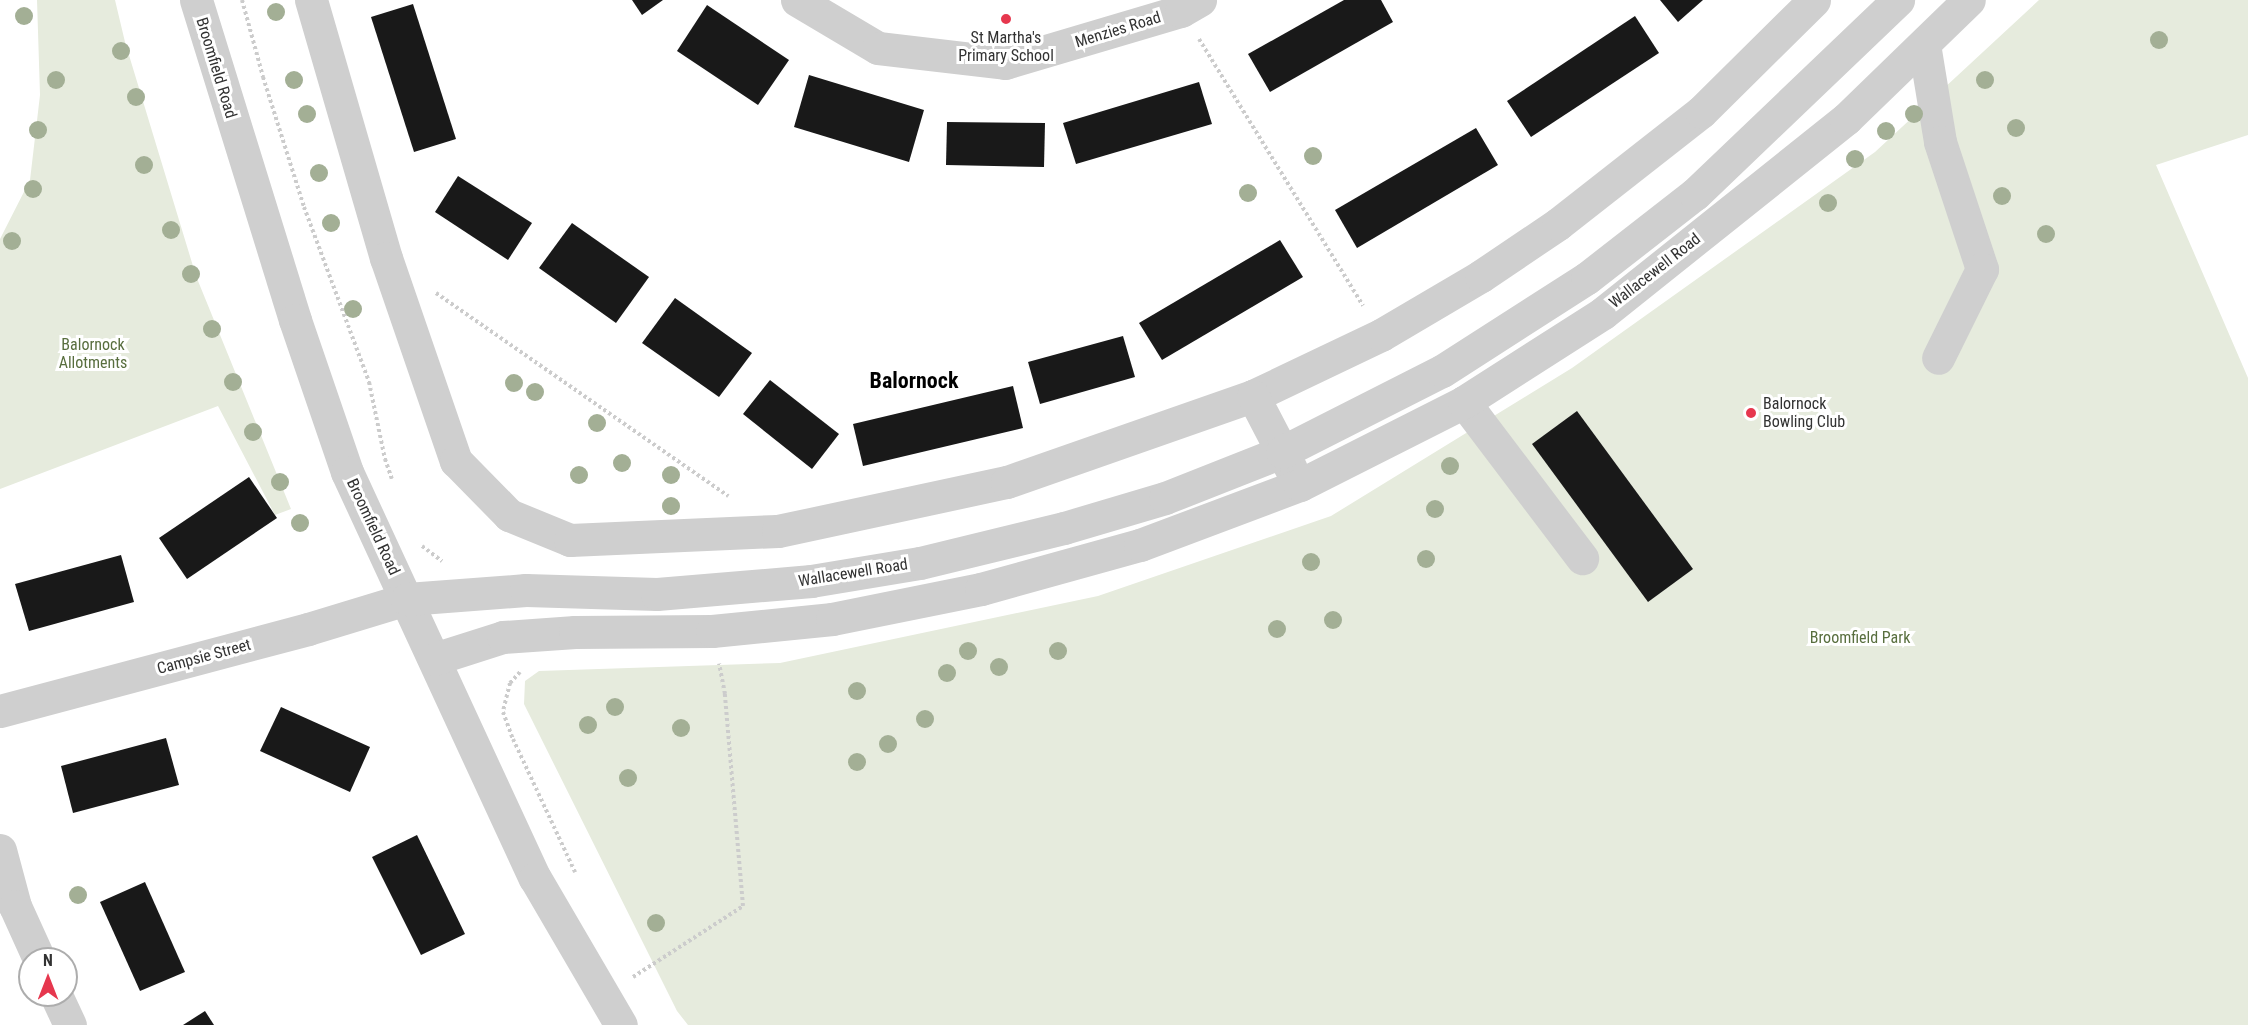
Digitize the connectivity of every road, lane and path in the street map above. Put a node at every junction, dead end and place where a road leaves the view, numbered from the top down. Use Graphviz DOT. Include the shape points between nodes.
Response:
graph roads {
  1 [pos="196,0"];
  2 [pos="242,0"];
  3 [pos="311,0"];
  4 [pos="797,0"];
  5 [pos="1814,0"];
  6 [pos="1898,0"];
  7 [pos="1969,0"];
  8 [pos="1191,5"];
  9 [pos="1924,44"];
  10 [pos="435,292"];
  11 [pos="1381,335"];
  12 [pos="1938,358"];
  13 [pos="1253,396"];
  14 [pos="1464,402"];
  15 [pos="1282,452"];
  16 [pos="1300,485"];
  17 [pos="396,489"];
  18 [pos="729,497"];
  19 [pos="418,538"];
  20 [pos="1582,558"];
  21 [pos="450,566"];
  22 [pos="407,598"];
  23 [pos="712,631"];
  24 [pos="434,659"];
  25 [pos="525,667"];
  26 [pos="0,711"];
  27 [pos="0,850"];
  28 [pos="576,874"];
  29 [pos="34,947"];
  30 [pos="628,966"];
  31 [pos="634,976"];
  32 [pos="639,986"];
  33 [pos="602,997"];
  34 [pos="62,1007"];
  35 [pos="70,1025"];
  36 [pos="621,1025"];
  1 -- 22 [label="street, Broomfield Road" via="295,320 347,472"];
  2 -- 17 [label="path" via="304,207 369,382 385,459"];
  3 -- 13 [label="street" via="386,258 456,461 509,515 570,540 778,531 1007,482"];
  4 -- 8 [label="street, Menzies Road" via="878,48 1005,63"];
  5 -- 11 [label="street" via="1701,112 1557,224 1481,276"];
  6 -- 15 [label="street, Wallacewell Road" via="1695,194 1587,278 1442,371"];
  7 -- 9 [label="street, Wallacewell Road"];
  8 -- 11 [label="path"];
  9 -- 12 [label="street" via="1940,142 1982,269"];
  9 -- 14 [label="street, Wallacewell Road" via="1846,119 1603,313"];
  10 -- 18 [label="path"];
  11 -- 13 [label="street"];
  13 -- 15 [label="street"];
  14 -- 16 [label="street, Wallacewell Road"];
  14 -- 20 [label="street"];
  15 -- 16 [label="street"];
  15 -- 22 [label="street, Wallacewell Road" via="1165,498 1064,528 920,563 811,581 657,594 526,590"];
  16 -- 23 [label="street, Wallacewell Road" via="1140,545 981,589 832,619"];
  19 -- 21 [label="path" via="423,548"];
  22 -- 24 [label="street, Broomfield Road"];
  22 -- 26 [label="street, Campsie Street" via="308,630"];
  23 -- 24 [label="street, Wallacewell Road" via="503,637"];
  23 -- 31 [label="path" via="725,694 743,906"];
  24 -- 33 [label="street, Broomfield Road" via="535,878"];
  25 -- 28 [label="path" via="510,683 503,712"];
  27 -- 29 [label="street" via="15,906"];
  30 -- 31 [label="path"];
  31 -- 32 [label="path"];
  31 -- 33 [label="path"];
  33 -- 36 [label="street, Broomfield Road"];
  34 -- 35 [label="street"];
}
